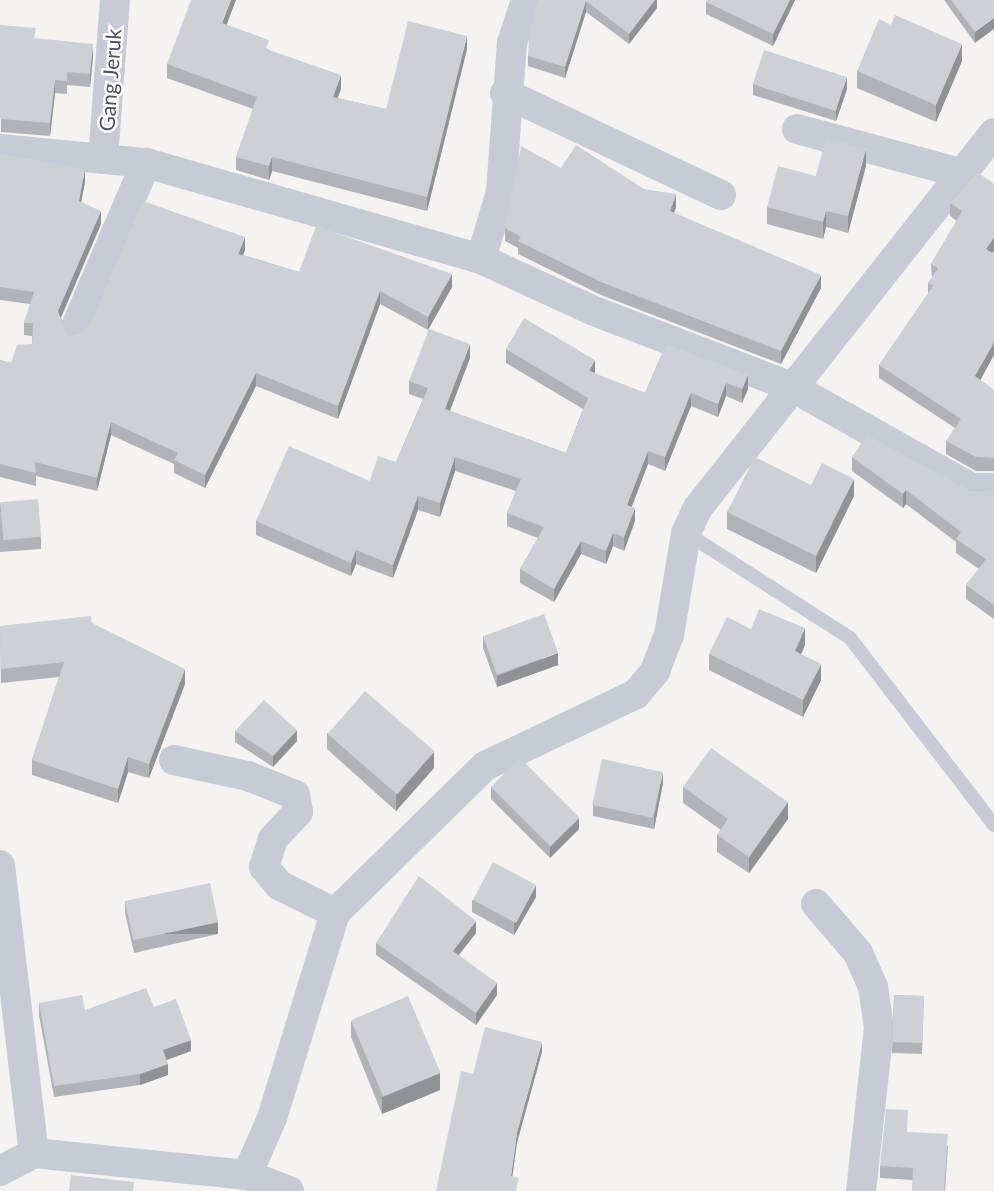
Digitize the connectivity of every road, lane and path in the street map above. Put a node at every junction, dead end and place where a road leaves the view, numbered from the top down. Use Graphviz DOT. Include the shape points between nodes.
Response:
graph roads {
  1 [pos="115,0"];
  2 [pos="526,0"];
  3 [pos="505,93"];
  4 [pos="797,129"];
  5 [pos="994,133"];
  6 [pos="0,149"];
  7 [pos="103,159"];
  8 [pos="146,163"];
  9 [pos="964,174"];
  10 [pos="721,195"];
  11 [pos="481,259"];
  12 [pos="74,331"];
  13 [pos="792,387"];
  14 [pos="994,488"];
  15 [pos="686,533"];
  16 [pos="174,761"];
  17 [pos="994,825"];
  18 [pos="0,865"];
  19 [pos="816,904"];
  20 [pos="335,913"];
  21 [pos="34,1153"];
  22 [pos="0,1171"];
  23 [pos="247,1175"];
  24 [pos="287,1191"];
  25 [pos="861,1191"];
  1 -- 7 [label="street, Gang Jeruk"];
  2 -- 3 [label="street"];
  3 -- 10 [label="street"];
  3 -- 11 [label="street" via="501,192"];
  4 -- 9 [label="street"];
  5 -- 9 [label="street"];
  6 -- 7 [label="street"];
  7 -- 8 [label="street"];
  8 -- 11 [label="street"];
  8 -- 12 [label="street"];
  9 -- 13 [label="street"];
  11 -- 13 [label="street" via="594,311"];
  13 -- 14 [label="street" via="971,488"];
  13 -- 15 [label="street" via="697,509"];
  15 -- 17 [label="lane" via="850,638"];
  15 -- 20 [label="street" via="668,635 655,671 636,694 485,766"];
  16 -- 20 [label="street" via="248,776 295,795 298,812 273,839 264,867 279,885"];
  18 -- 21 [label="street"];
  19 -- 25 [label="street" via="858,953 879,1028"];
  20 -- 23 [label="street" via="272,1118"];
  21 -- 22 [label="street"];
  21 -- 23 [label="street"];
  23 -- 24 [label="street"];
}
